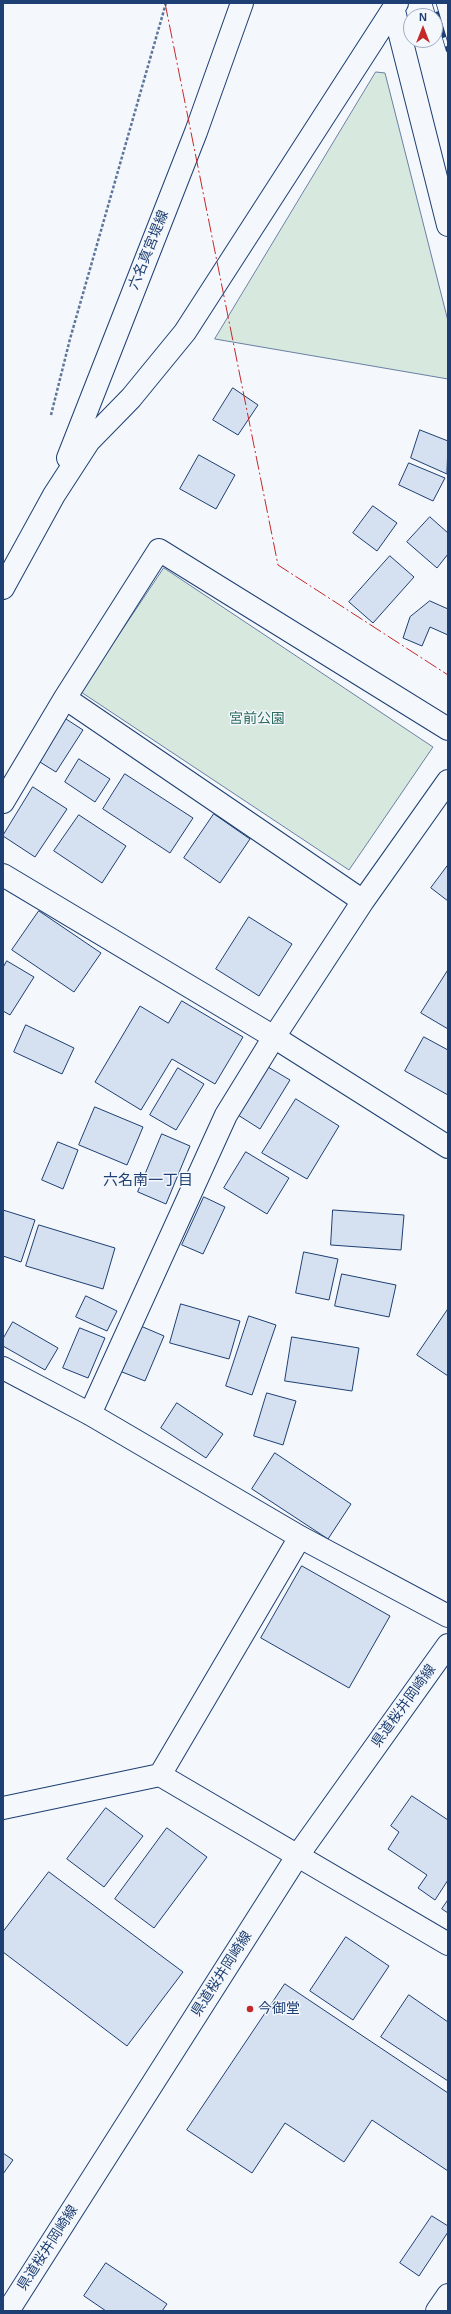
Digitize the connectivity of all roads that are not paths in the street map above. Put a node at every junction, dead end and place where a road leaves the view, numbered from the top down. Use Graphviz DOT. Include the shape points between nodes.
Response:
graph roads {
  1 [pos="242,3"];
  2 [pos="396,7"];
  3 [pos="448,225"];
  4 [pos="54,496"];
  5 [pos="3,588"];
  6 [pos="64,698"];
  7 [pos="448,729"];
  8 [pos="448,781"];
  9 [pos="3,802"];
  10 [pos="3,875"];
  11 [pos="363,901"];
  12 [pos="274,1037"];
  13 [pos="448,1146"];
  14 [pos="3,1368"];
  15 [pos="90,1414"];
  16 [pos="300,1536"];
  17 [pos="448,1616"];
  18 [pos="448,1645"];
  19 [pos="160,1775"];
  20 [pos="3,1808"];
  21 [pos="298,1855"];
  22 [pos="448,1944"];
  23 [pos="448,2295"];
  24 [pos="8,2311"];
  25 [pos="437,2311"];
  1 -- 4 [label="street, 六名真宮堤線" via="196,132"];
  2 -- 3 [label="street"];
  2 -- 4 [label="street" via="185,332 131,398 89,441"];
  4 -- 5 [label="street"];
  6 -- 7 [label="street" via="159,550"];
  6 -- 9 [label="street"];
  6 -- 11 [label="street"];
  8 -- 11 [label="street"];
  10 -- 12 [label="street"];
  11 -- 12 [label="street"];
  12 -- 13 [label="street"];
  12 -- 15 [label="street" via="226,1115"];
  14 -- 15 [label="street"];
  15 -- 16 [label="street"];
  16 -- 17 [label="street"];
  16 -- 19 [label="street"];
  18 -- 21 [label="street, 県道桜井岡崎線"];
  19 -- 20 [label="street"];
  19 -- 21 [label="street"];
  21 -- 22 [label="street"];
  21 -- 24 [label="street, 県道桜井岡崎線"];
  23 -- 25 [label="street"];
}
